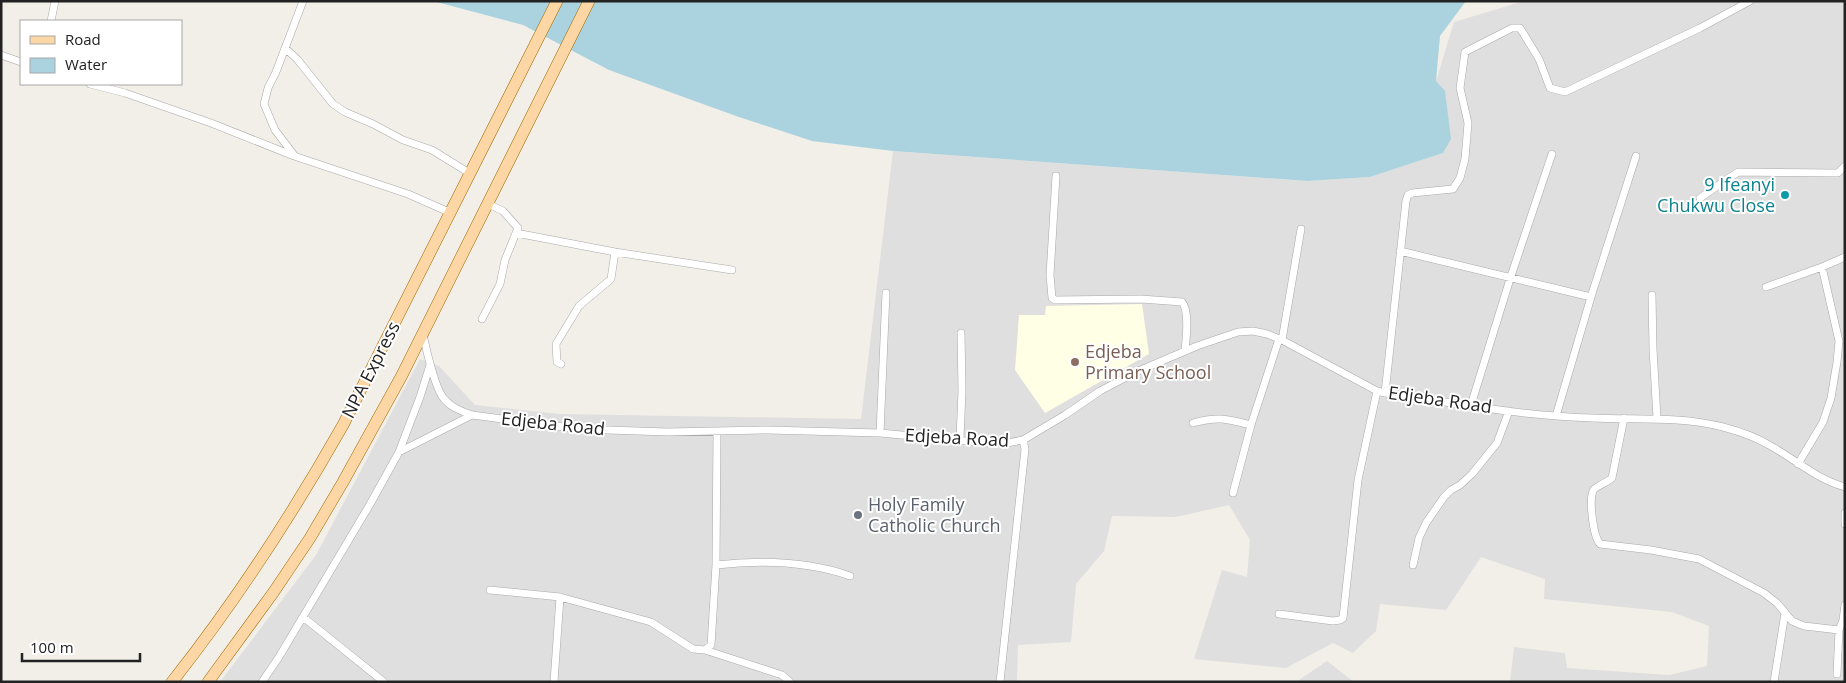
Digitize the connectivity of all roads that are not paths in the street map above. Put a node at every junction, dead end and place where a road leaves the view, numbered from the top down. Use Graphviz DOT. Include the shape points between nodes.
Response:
graph roads {
  1 [pos="55,1"];
  2 [pos="303,1"];
  3 [pos="557,1"];
  4 [pos="589,1"];
  5 [pos="1750,1"];
  6 [pos="51,20"];
  7 [pos="285,48"];
  8 [pos="1,55"];
  9 [pos="20,62"];
  10 [pos="94,85"];
  11 [pos="1552,154"];
  12 [pos="294,156"];
  13 [pos="1636,156"];
  14 [pos="1845,166"];
  15 [pos="470,174"];
  16 [pos="1056,176"];
  17 [pos="1700,198"];
  18 [pos="488,204"];
  19 [pos="451,213"];
  20 [pos="1301,229"];
  21 [pos="516,233"];
  22 [pos="1400,251"];
  23 [pos="615,252"];
  24 [pos="1845,257"];
  25 [pos="1822,267"];
  26 [pos="732,270"];
  27 [pos="1510,279"];
  28 [pos="1766,287"];
  29 [pos="886,293"];
  30 [pos="1652,296"];
  31 [pos="1591,297"];
  32 [pos="482,319"];
  33 [pos="961,333"];
  34 [pos="423,335"];
  35 [pos="1281,339"];
  36 [pos="1186,351"];
  37 [pos="430,364"];
  38 [pos="561,364"];
  39 [pos="1377,391"];
  40 [pos="1385,393"];
  41 [pos="1472,405"];
  42 [pos="1509,411"];
  43 [pos="472,415"];
  44 [pos="1556,416"];
  45 [pos="1624,418"];
  46 [pos="1657,418"];
  47 [pos="1193,423"];
  48 [pos="1251,425"];
  49 [pos="717,431"];
  50 [pos="880,433"];
  51 [pos="960,439"];
  52 [pos="1023,440"];
  53 [pos="399,452"];
  54 [pos="1798,464"];
  55 [pos="1845,487"];
  56 [pos="1233,493"];
  57 [pos="1845,513"];
  58 [pos="1845,524"];
  59 [pos="716,565"];
  60 [pos="1413,565"];
  61 [pos="850,576"];
  62 [pos="490,590"];
  63 [pos="560,597"];
  64 [pos="1845,605"];
  65 [pos="1785,613"];
  66 [pos="1279,614"];
  67 [pos="303,617"];
  68 [pos="1844,620"];
  69 [pos="1839,630"];
  70 [pos="705,650"];
  71 [pos="1837,674"];
  72 [pos="172,682"];
  73 [pos="208,682"];
  74 [pos="262,682"];
  75 [pos="384,682"];
  76 [pos="554,682"];
  77 [pos="790,682"];
  78 [pos="1000,682"];
  79 [pos="1774,682"];
  1 -- 6 [label="street"];
  2 -- 7 [label="street"];
  3 -- 15 [label="main road, NPA Express"];
  4 -- 18 [label="main road, NPA Express"];
  5 -- 22 [label="street" via="1564,92 1550,88 1539,59 1520,28 1512,28 1465,52 1460,88 1468,123 1460,178 1453,189 1408,195"];
  7 -- 12 [label="street" via="264,104 275,130"];
  7 -- 15 [label="street" via="339,108 403,140 432,150"];
  8 -- 9 [label="street"];
  10 -- 12 [label="street" via="210,123"];
  11 -- 27 [label="street"];
  12 -- 19 [label="street" via="408,194"];
  13 -- 31 [label="street"];
  14 -- 17 [label="street" via="1838,173 1738,172"];
  15 -- 19 [label="main road, NPA Express"];
  16 -- 36 [label="street" via="1050,267 1052,298 1182,302 1186,306"];
  18 -- 21 [label="street" via="503,211 518,228"];
  18 -- 34 [label="main road, NPA Express"];
  19 -- 72 [label="main road, NPA Express" via="309,484 241,589"];
  20 -- 35 [label="street"];
  21 -- 23 [label="street"];
  21 -- 32 [label="street" via="500,284"];
  22 -- 27 [label="street"];
  22 -- 40 [label="street"];
  23 -- 26 [label="street"];
  23 -- 38 [label="street" via="611,279 579,306 558,341 558,362"];
  24 -- 25 [label="street"];
  25 -- 28 [label="street"];
  25 -- 54 [label="street" via="1839,341 1837,362 1823,422"];
  27 -- 31 [label="street"];
  27 -- 41 [label="street"];
  29 -- 50 [label="street"];
  30 -- 46 [label="street"];
  31 -- 44 [label="street"];
  33 -- 51 [label="street"];
  34 -- 37 [label="street, Edjeba Road"];
  34 -- 73 [label="main road, NPA Express" via="310,538"];
  35 -- 36 [label="street, Edjeba Road" via="1253,331 1238,332"];
  35 -- 39 [label="street, Edjeba Road"];
  35 -- 48 [label="street"];
  36 -- 52 [label="street, Edjeba Road" via="1100,391"];
  37 -- 43 [label="street, Edjeba Road" via="442,397 456,409"];
  37 -- 53 [label="street"];
  39 -- 40 [label="street, Edjeba Road"];
  39 -- 66 [label="street" via="1358,480 1343,618 1333,621"];
  40 -- 41 [label="street, Edjeba Road"];
  41 -- 42 [label="street, Edjeba Road"];
  42 -- 44 [label="street, Edjeba Road"];
  42 -- 60 [label="street" via="1497,443 1472,474 1444,497 1426,522"];
  43 -- 49 [label="street, Edjeba Road" via="579,428"];
  43 -- 53 [label="street"];
  44 -- 45 [label="street, Edjeba Road"];
  45 -- 46 [label="street, Edjeba Road"];
  45 -- 65 [label="street" via="1612,478 1593,492 1592,519 1597,541 1699,559 1764,593"];
  46 -- 54 [label="street, Edjeba Road" via="1690,420 1724,428 1768,444"];
  47 -- 48 [label="street" via="1225,418"];
  48 -- 56 [label="street"];
  49 -- 50 [label="street, Edjeba Road"];
  49 -- 59 [label="street"];
  50 -- 51 [label="street, Edjeba Road"];
  51 -- 52 [label="street, Edjeba Road" via="988,443"];
  52 -- 78 [label="street" via="1025,449 1016,545"];
  53 -- 67 [label="street"];
  54 -- 55 [label="street, Edjeba Road" via="1826,481"];
  57 -- 58 [label="street"];
  59 -- 61 [label="street" via="802,564"];
  59 -- 70 [label="street" via="711,645"];
  62 -- 63 [label="street"];
  63 -- 70 [label="street" via="651,622 693,649"];
  63 -- 76 [label="street"];
  64 -- 68 [label="street"];
  65 -- 69 [label="street" via="1792,621 1804,626"];
  65 -- 79 [label="street"];
  67 -- 74 [label="street"];
  67 -- 75 [label="street"];
  68 -- 69 [label="street"];
  69 -- 71 [label="street"];
  70 -- 77 [label="street" via="782,675"];
}
